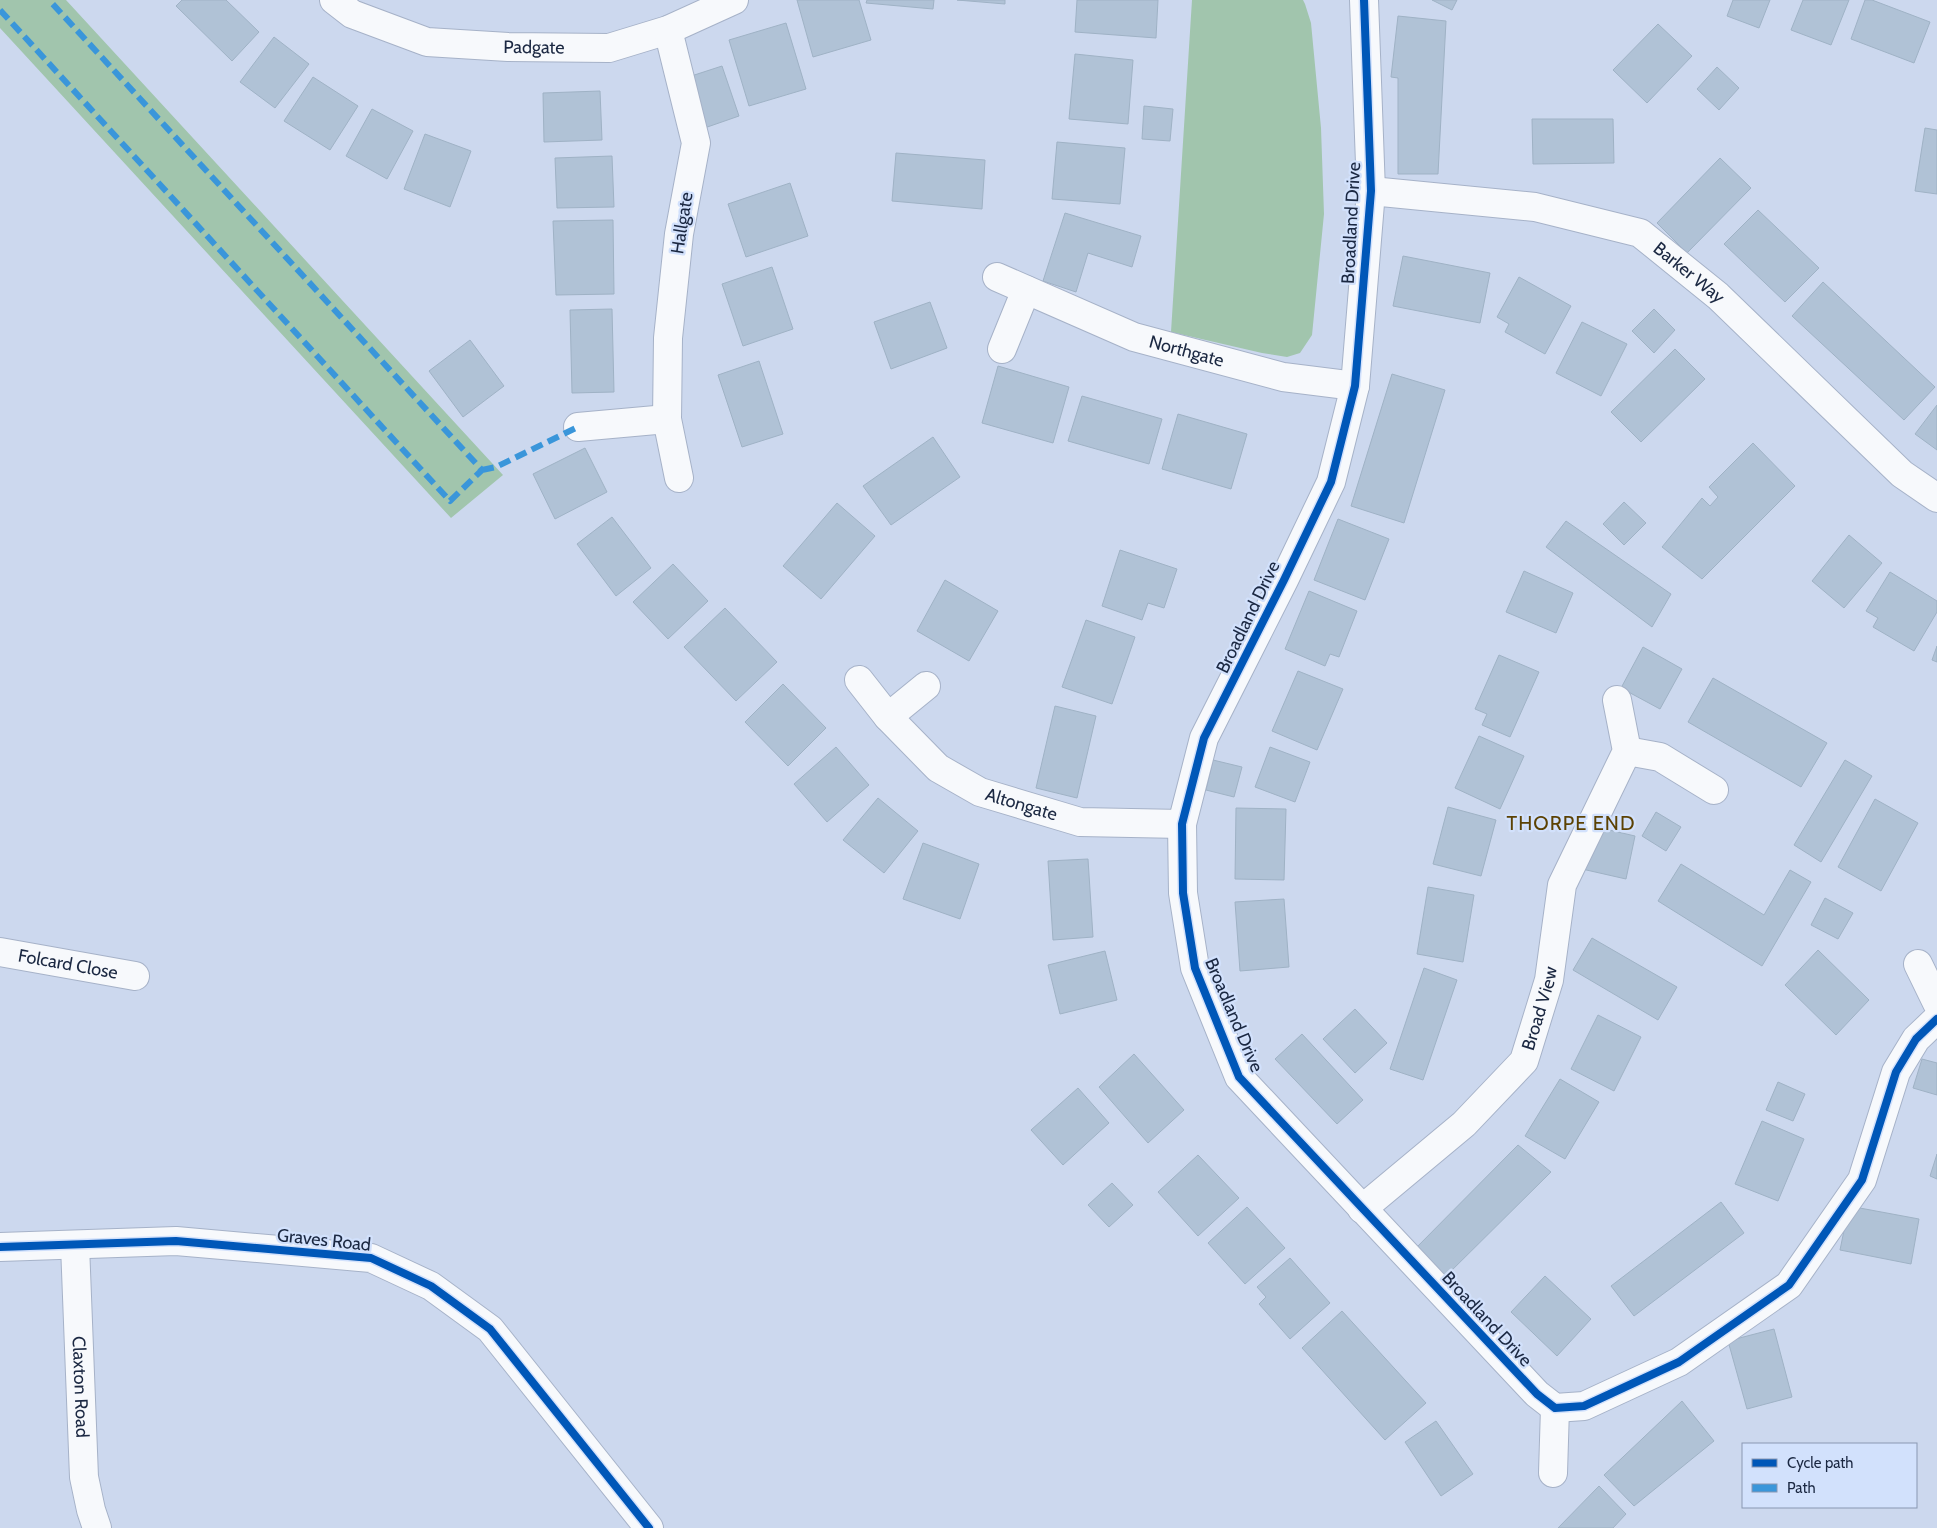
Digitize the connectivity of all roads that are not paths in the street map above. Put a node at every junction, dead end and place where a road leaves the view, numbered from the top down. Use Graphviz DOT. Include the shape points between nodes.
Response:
graph roads {
  1 [pos="334,0"];
  2 [pos="734,0"];
  3 [pos="1364,0"];
  4 [pos="668,30"];
  5 [pos="1371,191"];
  6 [pos="997,277"];
  7 [pos="1026,290"];
  8 [pos="1002,349"];
  9 [pos="1355,386"];
  10 [pos="667,419"];
  11 [pos="578,427"];
  12 [pos="679,478"];
  13 [pos="1937,498"];
  14 [pos="859,680"];
  15 [pos="926,686"];
  16 [pos="1617,700"];
  17 [pos="888,717"];
  18 [pos="1627,750"];
  19 [pos="1714,790"];
  20 [pos="1182,824"];
  21 [pos="0,952"];
  22 [pos="1918,964"];
  23 [pos="135,976"];
  24 [pos="1937,1003"];
  25 [pos="1937,1019"];
  26 [pos="1362,1209"];
  27 [pos="75,1244"];
  28 [pos="0,1247"];
  29 [pos="1555,1408"];
  30 [pos="1554,1473"];
  31 [pos="97,1528"];
  32 [pos="649,1528"];
  1 -- 4 [label="street, Padgate" via="352,14 427,42 609,48"];
  2 -- 4 [label="street, Padgate"];
  3 -- 5 [label="street, Broadland Drive"];
  4 -- 10 [label="street, Hallgate" via="696,143 677,253 668,338"];
  5 -- 9 [label="street, Broadland Drive"];
  5 -- 13 [label="street, Barker Way" via="1535,207 1640,234 1718,296 1902,474"];
  6 -- 7 [label="street, Northgate"];
  7 -- 8 [label="street"];
  7 -- 9 [label="street, Northgate" via="1134,337 1283,377"];
  9 -- 20 [label="street, Broadland Drive" via="1331,482 1204,738"];
  10 -- 11 [label="street"];
  10 -- 12 [label="street, Hallgate"];
  14 -- 17 [label="street, Altongate"];
  15 -- 17 [label="street"];
  16 -- 18 [label="street"];
  17 -- 20 [label="street, Altongate" via="938,768 980,792 1080,822"];
  18 -- 19 [label="street" via="1660,757"];
  18 -- 26 [label="street, Broad View" via="1562,885 1549,980 1524,1061 1464,1124"];
  20 -- 26 [label="street, Broadland Drive" via="1183,893 1195,968 1239,1077"];
  21 -- 23 [label="street, Folcard Close"];
  22 -- 24 [label="street"];
  25 -- 29 [label="street" via="1916,1039 1896,1072 1862,1180 1789,1285 1679,1362 1584,1406"];
  26 -- 29 [label="street, Broadland Drive" via="1537,1394"];
  27 -- 28 [label="street, Graves Road"];
  27 -- 31 [label="street, Claxton Road" via="84,1477"];
  27 -- 32 [label="street, Graves Road" via="176,1241 371,1258 431,1286 490,1329"];
  29 -- 30 [label="street"];
}
